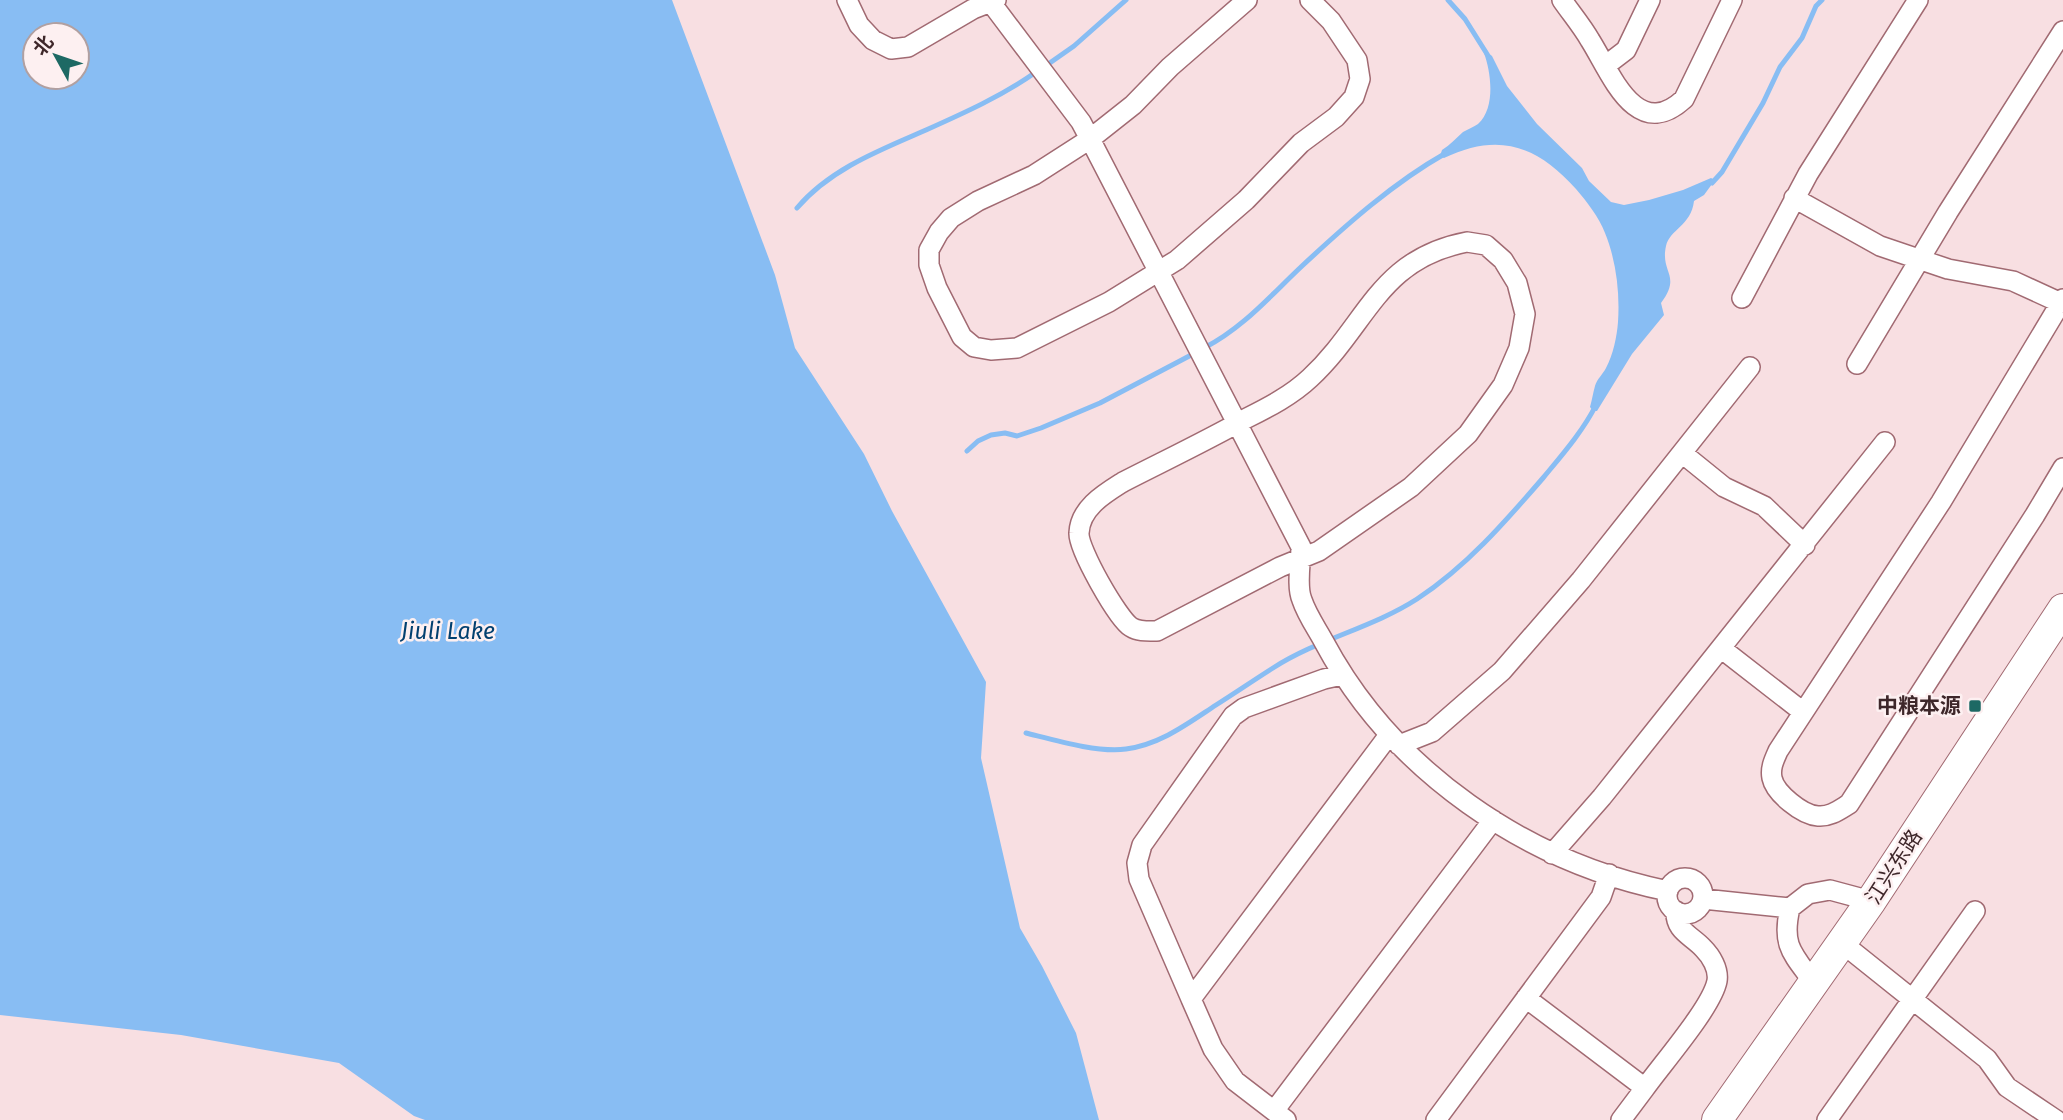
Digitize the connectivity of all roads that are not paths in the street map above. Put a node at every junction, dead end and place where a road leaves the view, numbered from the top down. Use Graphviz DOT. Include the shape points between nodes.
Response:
graph roads {
  1 [pos="846,0"];
  2 [pos="1247,0"];
  3 [pos="1310,0"];
  4 [pos="1562,0"];
  5 [pos="1650,0"];
  6 [pos="1732,0"];
  7 [pos="1918,0"];
  8 [pos="992,1"];
  9 [pos="2063,31"];
  10 [pos="1605,66"];
  11 [pos="1090,139"];
  12 [pos="1794,198"];
  13 [pos="1920,260"];
  14 [pos="1158,271"];
  15 [pos="1742,298"];
  16 [pos="2062,301"];
  17 [pos="1857,364"];
  18 [pos="1750,367"];
  19 [pos="1237,424"];
  20 [pos="1885,442"];
  21 [pos="1682,453"];
  22 [pos="2063,468"];
  23 [pos="1805,545"];
  24 [pos="1301,559"];
  25 [pos="2063,609"];
  26 [pos="1722,649"];
  27 [pos="1342,675"];
  28 [pos="1803,712"];
  29 [pos="1394,740"];
  30 [pos="1493,820"];
  31 [pos="1552,854"];
  32 [pos="1608,873"];
  33 [pos="1668,891"];
  34 [pos="1703,899"];
  35 [pos="1871,901"];
  36 [pos="1790,908"];
  37 [pos="1676,911"];
  38 [pos="1975,911"];
  39 [pos="1842,943"];
  40 [pos="1814,983"];
  41 [pos="1526,998"];
  42 [pos="1191,999"];
  43 [pos="1912,1000"];
  44 [pos="1645,1088"];
  45 [pos="1280,1116"];
  46 [pos="1436,1120"];
  47 [pos="1621,1120"];
  48 [pos="1717,1120"];
  49 [pos="1827,1120"];
  50 [pos="2056,1120"];
  1 -- 8 [label="street" via="859,25 873,40 891,49 908,47"];
  2 -- 11 [label="street"];
  3 -- 14 [label="street" via="1331,21 1357,60 1360,79 1354,97 1246,200"];
  4 -- 10 [label="street"];
  5 -- 10 [label="street" via="1626,50"];
  6 -- 10 [label="street" via="1684,99 1672,110 1645,113 1615,86"];
  7 -- 12 [label="street"];
  8 -- 11 [label="street"];
  9 -- 13 [label="street"];
  11 -- 14 [label="street"];
  11 -- 14 [label="street" via="1034,175 951,218 929,250 936,288 962,337 974,348 991,350 1017,348 1109,302"];
  12 -- 13 [label="street" via="1880,246"];
  12 -- 15 [label="street"];
  13 -- 16 [label="street" via="2013,281"];
  13 -- 17 [label="street"];
  14 -- 19 [label="street"];
  16 -- 28 [label="street" via="1941,502"];
  18 -- 21 [label="street"];
  19 -- 24 [label="street" via="1301,547"];
  19 -- 24 [label="street" via="1100,497 1084,515 1079,534 1082,552 1121,617 1141,631 1157,631"];
  19 -- 24 [label="street" via="1310,378 1388,282 1443,246 1486,245 1503,260 1517,283 1525,314 1519,348 1503,385 1468,434 1411,487"];
  20 -- 23 [label="street"];
  21 -- 23 [label="street" via="1724,487 1764,506"];
  21 -- 29 [label="street" via="1502,671 1432,732"];
  22 -- 28 [label="street" via="1849,804 1835,813 1817,816 1803,811 1772,781 1771,768 1778,751"];
  23 -- 26 [label="street"];
  24 -- 27 [label="street" via="1301,598"];
  25 -- 35 [label="main road, 江兴东路"];
  26 -- 28 [label="street"];
  26 -- 31 [label="street"];
  27 -- 29 [label="street"];
  27 -- 42 [label="street" via="1244,708 1233,716 1142,845 1139,879"];
  29 -- 30 [label="street" via="1466,804"];
  29 -- 42 [label="street"];
  30 -- 31 [label="street"];
  30 -- 45 [label="street"];
  31 -- 32 [label="street"];
  32 -- 33 [label="street"];
  32 -- 41 [label="street" via="1601,897"];
  33 -- 34 [label="street" via="1680,879 1692,879 1701,887"];
  33 -- 37 [label="street" via="1669,903"];
  34 -- 36 [label="street"];
  34 -- 37 [label="street" via="1692,912"];
  35 -- 36 [label="street" via="1830,890 1808,894"];
  35 -- 39 [label="main road, 江兴东路"];
  36 -- 40 [label="street" via="1788,948"];
  37 -- 44 [label="street" via="1676,921 1685,934 1710,955 1717,979 1710,1000"];
  38 -- 43 [label="street"];
  39 -- 40 [label="main road, 江兴东路"];
  39 -- 43 [label="street"];
  40 -- 48 [label="main road, 江兴东路"];
  41 -- 44 [label="street"];
  41 -- 46 [label="street"];
  42 -- 45 [label="street" via="1213,1049 1235,1081"];
  43 -- 49 [label="street"];
  43 -- 50 [label="street" via="1987,1059 2007,1087"];
  44 -- 47 [label="street"];
}
